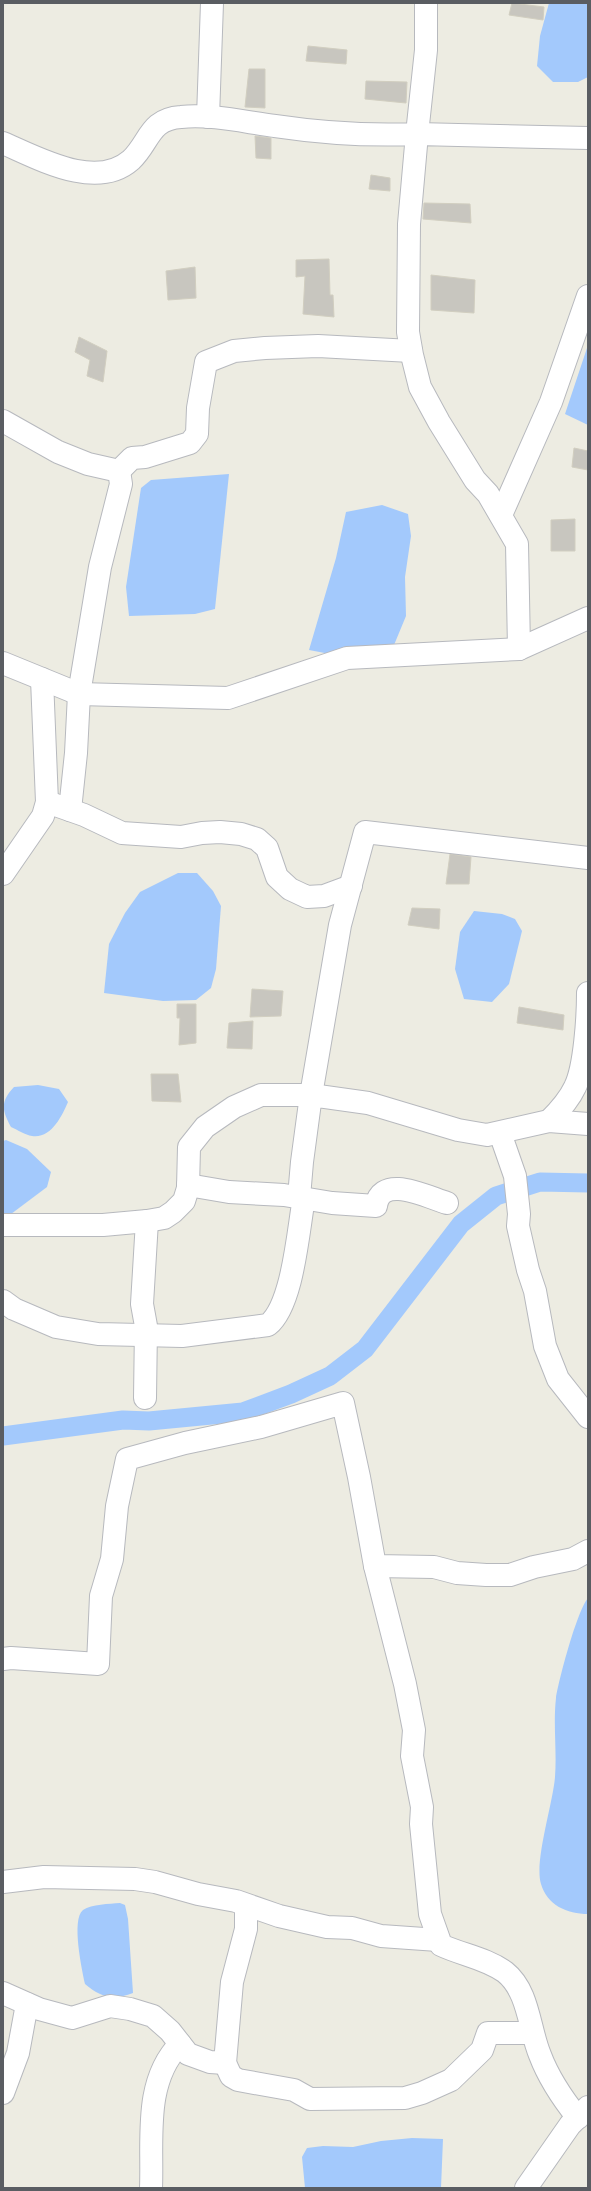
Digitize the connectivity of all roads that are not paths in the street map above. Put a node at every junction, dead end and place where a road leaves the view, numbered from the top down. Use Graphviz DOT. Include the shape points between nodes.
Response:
graph roads {
  1 [pos="212,3"];
  2 [pos="426,3"];
  3 [pos="208,117"];
  4 [pos="417,134"];
  5 [pos="588,138"];
  6 [pos="3,143"];
  7 [pos="588,296"];
  8 [pos="411,350"];
  9 [pos="3,421"];
  10 [pos="119,471"];
  11 [pos="501,515"];
  12 [pos="588,618"];
  13 [pos="520,649"];
  14 [pos="3,663"];
  15 [pos="42,679"];
  16 [pos="79,694"];
  17 [pos="47,802"];
  18 [pos="70,810"];
  19 [pos="588,858"];
  20 [pos="3,874"];
  21 [pos="351,886"];
  22 [pos="588,993"];
  23 [pos="311,1095"];
  24 [pos="548,1121"];
  25 [pos="588,1124"];
  26 [pos="500,1133"];
  27 [pos="188,1185"];
  28 [pos="302,1198"];
  29 [pos="447,1203"];
  30 [pos="147,1222"];
  31 [pos="3,1225"];
  32 [pos="3,1301"];
  33 [pos="146,1334"];
  34 [pos="145,1398"];
  35 [pos="588,1417"];
  36 [pos="588,1551"];
  37 [pos="375,1566"];
  38 [pos="3,1659"];
  39 [pos="3,1882"];
  40 [pos="246,1906"];
  41 [pos="438,1940"];
  42 [pos="3,1993"];
  43 [pos="27,2004"];
  44 [pos="532,2033"];
  45 [pos="180,2044"];
  46 [pos="225,2064"];
  47 [pos="3,2093"];
  48 [pos="583,2112"];
  49 [pos="151,2188"];
  50 [pos="526,2188"];
  1 -- 3 [label="street"];
  2 -- 4 [label="street" via="426,50"];
  3 -- 4 [label="street" via="330,133 376,136"];
  3 -- 6 [label="street" via="181,116 165,119 149,134 131,160 103,174 89,174 63,167"];
  4 -- 5 [label="street"];
  4 -- 8 [label="street" via="409,224 408,332"];
  7 -- 11 [label="street" via="551,402"];
  8 -- 10 [label="street" via="318,346 265,348 234,351 206,362 198,408 197,434 190,443 145,457 132,458"];
  8 -- 11 [label="street" via="420,387 475,480 488,494"];
  9 -- 10 [label="street" via="58,452 88,464"];
  10 -- 16 [label="street" via="121,484 100,567"];
  11 -- 13 [label="street" via="517,544 516,580"];
  12 -- 13 [label="street"];
  13 -- 16 [label="street" via="347,658 228,698"];
  14 -- 15 [label="street"];
  15 -- 16 [label="street"];
  15 -- 17 [label="street"];
  16 -- 18 [label="street"];
  17 -- 18 [label="street"];
  17 -- 20 [label="street" via="43,816"];
  18 -- 21 [label="street" via="122,833 181,837 220,832 257,839 267,848 277,877 290,889 307,897 324,896"];
  19 -- 21 [label="street" via="365,832"];
  21 -- 23 [label="street" via="340,925"];
  22 -- 24 [label="street" via="583,1054 576,1087"];
  23 -- 26 [label="street" via="368,1103 474,1133"];
  23 -- 27 [label="street" via="261,1095 222,1114 205,1127 189,1147"];
  23 -- 28 [label="street" via="302,1162"];
  24 -- 25 [label="street"];
  24 -- 26 [label="street"];
  26 -- 35 [label="street" via="515,1176 518,1226 528,1270 536,1291 545,1346 558,1379"];
  27 -- 28 [label="street" via="229,1192"];
  27 -- 30 [label="street" via="184,1200 174,1212 164,1218"];
  28 -- 29 [label="street" via="376,1206 377,1196 383,1191 398,1189"];
  28 -- 33 [label="street" via="287,1295 276,1318 268,1325 182,1336"];
  30 -- 31 [label="street" via="103,1225"];
  30 -- 33 [label="street" via="142,1304"];
  32 -- 33 [label="street" via="14,1309 56,1327 98,1334"];
  33 -- 34 [label="street"];
  36 -- 37 [label="street" via="573,1559 510,1575 457,1573 434,1567"];
  37 -- 38 [label="street" via="343,1403 261,1427 185,1443 127,1459 117,1506 112,1560 101,1596 98,1664"];
  37 -- 41 [label="street" via="414,1730 412,1756 422,1807 421,1824 430,1914"];
  39 -- 40 [label="street" via="44,1877 135,1879"];
  40 -- 41 [label="street" via="327,1927 352,1928 381,1936"];
  40 -- 46 [label="street" via="246,1930 232,1982"];
  41 -- 44 [label="street" via="441,1945 484,1961 506,1973 522,1995"];
  42 -- 43 [label="street"];
  43 -- 45 [label="street" via="72,2018 110,2006 130,2008 153,2016"];
  43 -- 47 [label="street" via="18,2053"];
  44 -- 46 [label="street" via="488,2033 482,2050 451,2080 405,2098 310,2099 294,2090 238,2080 231,2076"];
  44 -- 48 [label="street" via="546,2070 561,2097"];
  45 -- 46 [label="street" via="188,2054"];
  45 -- 49 [label="street" via="163,2068 151,2112"];
  48 -- 50 [label="street"];
}
